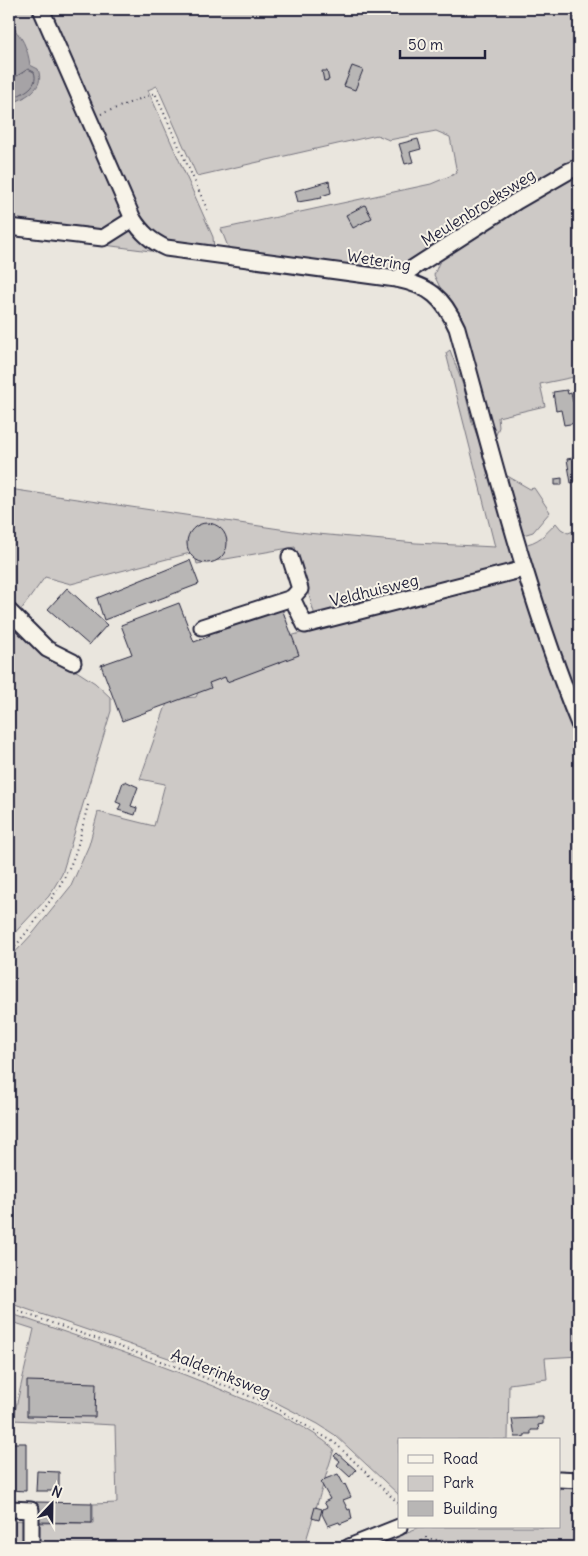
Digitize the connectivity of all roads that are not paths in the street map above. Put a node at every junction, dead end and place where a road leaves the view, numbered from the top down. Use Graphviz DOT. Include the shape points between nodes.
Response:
graph roads {
  1 [pos="41,9"];
  2 [pos="579,166"];
  3 [pos="133,219"];
  4 [pos="9,227"];
  5 [pos="396,279"];
  6 [pos="290,557"];
  7 [pos="524,569"];
  8 [pos="292,598"];
  9 [pos="9,611"];
  10 [pos="202,627"];
  11 [pos="73,662"];
  12 [pos="579,724"];
  13 [pos="560,1479"];
  14 [pos="579,1480"];
  15 [pos="10,1509"];
  16 [pos="398,1527"];
  17 [pos="31,1547"];
  18 [pos="349,1547"];
  1 -- 3 [label="street, Wetering"];
  2 -- 5 [label="street, Meulenbroeksweg" via="516,201"];
  3 -- 4 [label="street" via="103,238"];
  3 -- 5 [label="street, Wetering" via="143,234 166,248"];
  5 -- 7 [label="street, Wetering" via="414,283 438,298 449,310 457,328"];
  6 -- 8 [label="street" via="300,589"];
  7 -- 8 [label="street, Veldhuisweg" via="304,625"];
  7 -- 12 [label="street, Wetering"];
  8 -- 10 [label="street"];
  9 -- 11 [label="street" via="47,649"];
  13 -- 14 [label="street"];
  15 -- 17 [label="street" via="31,1510"];
  16 -- 18 [label="street"];
}
